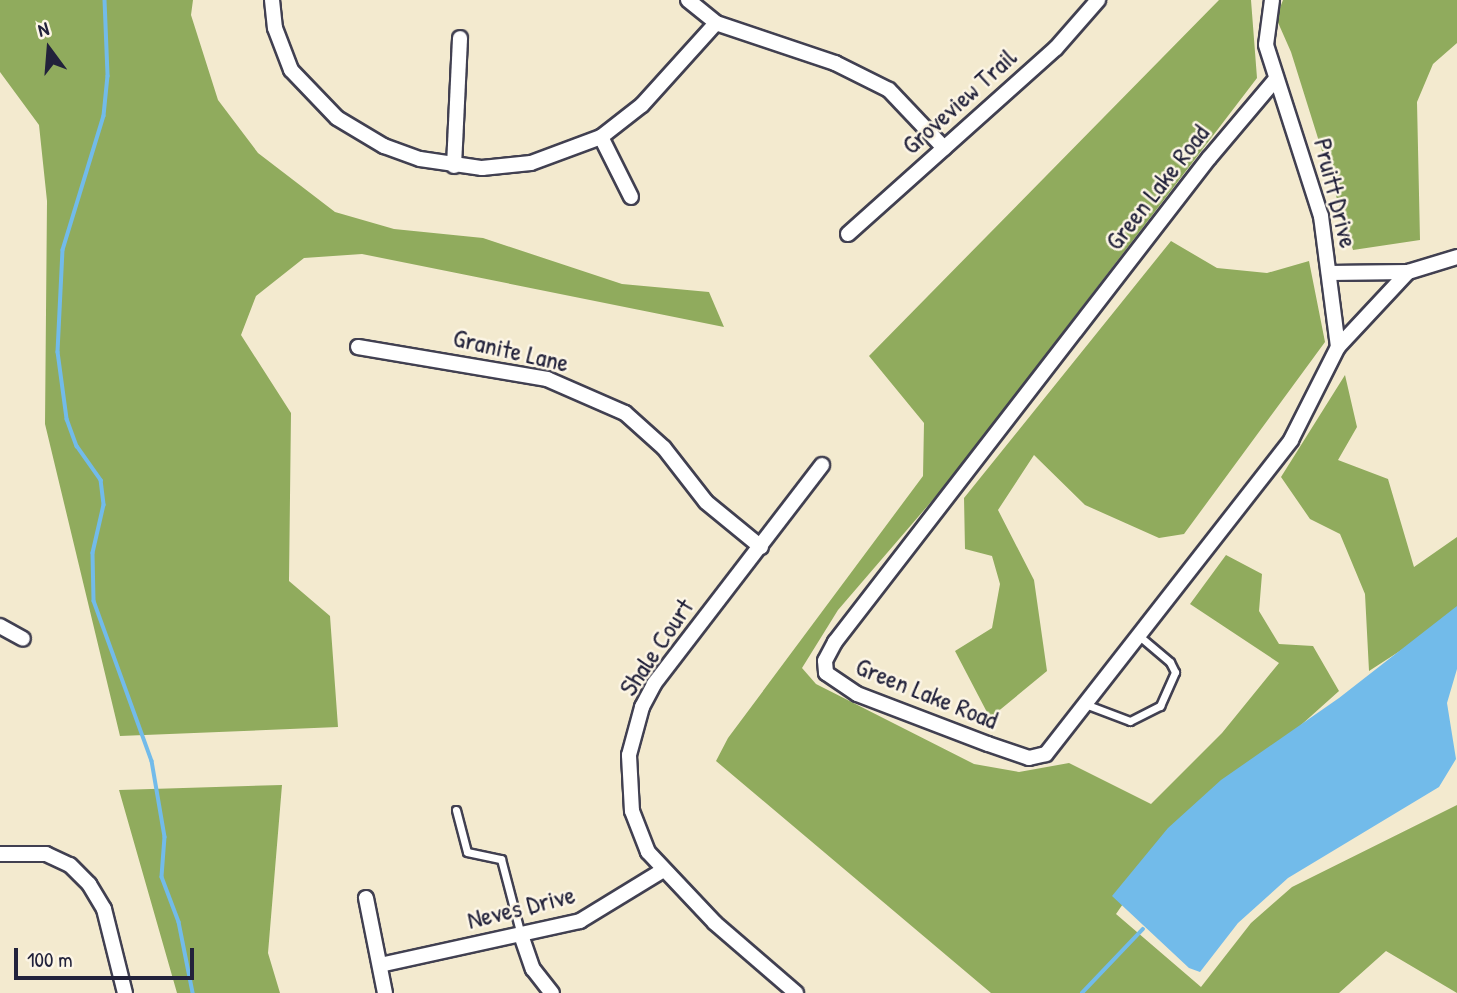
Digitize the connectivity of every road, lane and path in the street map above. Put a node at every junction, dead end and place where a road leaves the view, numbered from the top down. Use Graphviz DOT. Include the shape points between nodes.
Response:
graph roads {
  1 [pos="272,0"];
  2 [pos="688,0"];
  3 [pos="1272,0"];
  4 [pos="1094,1"];
  5 [pos="716,23"];
  6 [pos="460,38"];
  7 [pos="1275,80"];
  8 [pos="601,137"];
  9 [pos="944,148"];
  10 [pos="454,166"];
  11 [pos="631,197"];
  12 [pos="848,234"];
  13 [pos="1457,257"];
  14 [pos="1408,272"];
  15 [pos="1329,273"];
  16 [pos="358,347"];
  17 [pos="1338,347"];
  18 [pos="822,465"];
  19 [pos="761,547"];
  20 [pos="0,626"];
  21 [pos="1138,635"];
  22 [pos="23,639"];
  23 [pos="1084,704"];
  24 [pos="456,810"];
  25 [pos="0,854"];
  26 [pos="662,871"];
  27 [pos="366,898"];
  28 [pos="521,935"];
  29 [pos="380,965"];
  30 [pos="124,993"];
  31 [pos="385,993"];
  32 [pos="552,993"];
  33 [pos="796,993"];
  1 -- 10 [label="street" via="281,49 291,70 318,102 384,146"];
  2 -- 5 [label="street"];
  3 -- 7 [label="street, Pruitt Drive" via="1266,44"];
  4 -- 9 [label="street, Groveview Trail" via="1056,48"];
  5 -- 8 [label="street" via="642,105"];
  5 -- 9 [label="street" via="835,63 889,90"];
  6 -- 10 [label="street"];
  7 -- 15 [label="street, Pruitt Drive" via="1311,177"];
  7 -- 23 [label="street, Green Lake Road" via="1209,158 835,642 825,661 826,673 857,694 1029,758 1046,754"];
  8 -- 10 [label="street" via="531,163"];
  8 -- 11 [label="street"];
  9 -- 12 [label="street, Groveview Trail"];
  13 -- 14 [label="street, Pruitt Drive"];
  14 -- 15 [label="street, Pruitt Drive"];
  14 -- 17 [label="street, Green Lake Road"];
  15 -- 17 [label="street"];
  16 -- 19 [label="street, Granite Lane" via="547,379 625,413 664,448 706,502"];
  17 -- 21 [label="street, Green Lake Road" via="1291,440"];
  18 -- 19 [label="street, Shale Court"];
  19 -- 26 [label="street, Shale Court" via="654,684 634,728 628,782 632,811 648,852"];
  20 -- 22 [label="street"];
  21 -- 23 [label="street, Green Lake Road"];
  21 -- 23 [label="lane" via="1170,662 1175,672 1160,706 1130,721"];
  24 -- 28 [label="lane" via="467,852 501,859"];
  25 -- 30 [label="street" via="46,854 70,865 89,884 104,909"];
  26 -- 28 [label="street, Neves Drive" via="580,921"];
  26 -- 33 [label="street, Shale Court"];
  27 -- 29 [label="street"];
  28 -- 29 [label="street, Neves Drive"];
  28 -- 32 [label="street" via="533,969"];
  29 -- 31 [label="street"];
}
